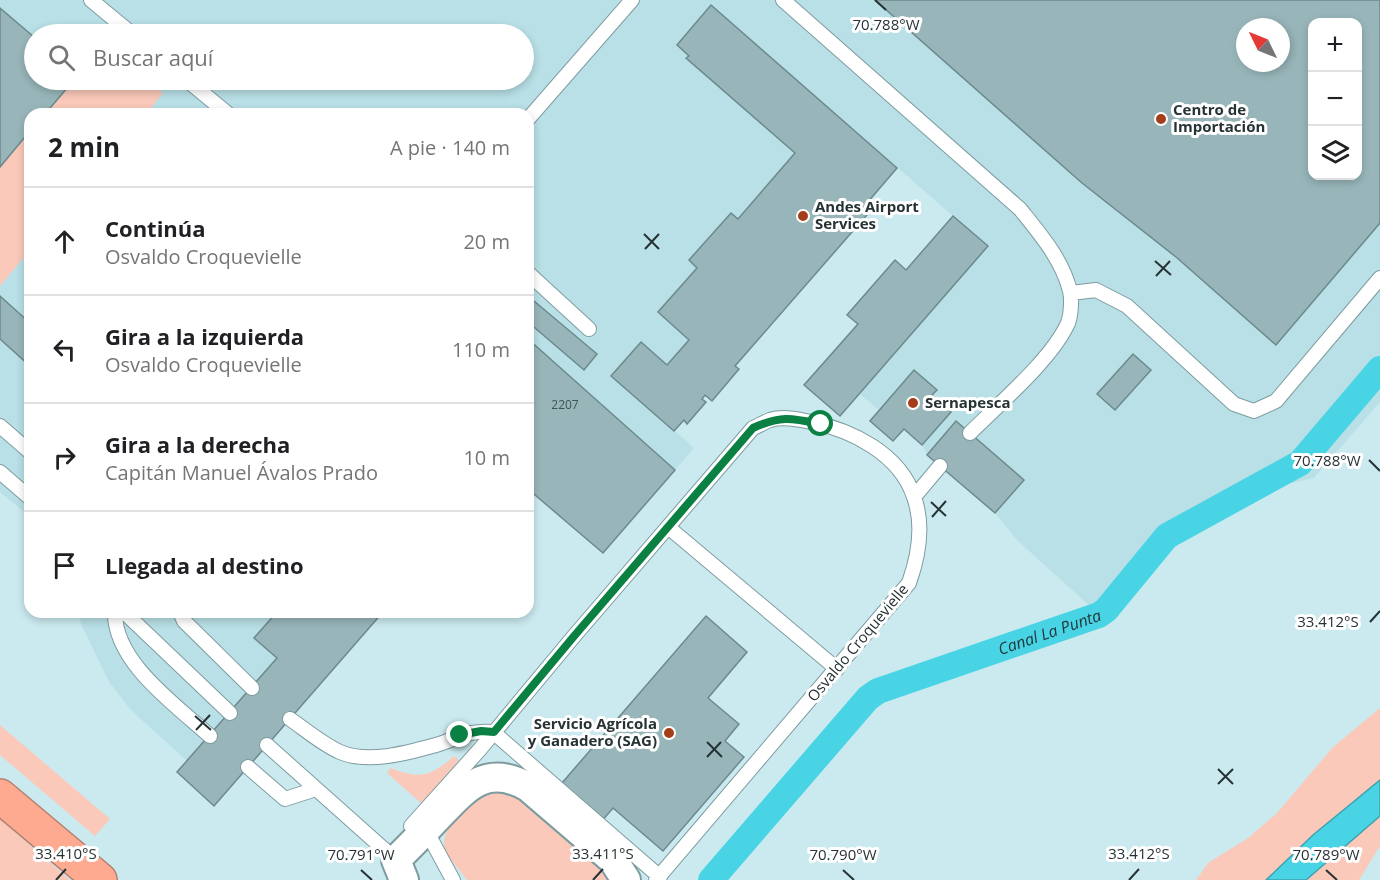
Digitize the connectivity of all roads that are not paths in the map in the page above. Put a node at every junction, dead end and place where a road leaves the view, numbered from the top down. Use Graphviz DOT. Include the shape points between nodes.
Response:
graph roads {
  1 [pos="91,0"];
  2 [pos="632,0"];
  3 [pos="783,0"];
  4 [pos="120,24"];
  5 [pos="199,90"];
  6 [pos="221,108"];
  7 [pos="534,112"];
  8 [pos="1380,278"];
  9 [pos="534,279"];
  10 [pos="1071,293"];
  11 [pos="589,329"];
  12 [pos="0,426"];
  13 [pos="970,433"];
  14 [pos="24,447"];
  15 [pos="940,466"];
  16 [pos="0,472"];
  17 [pos="24,493"];
  18 [pos="914,497"];
  19 [pos="668,528"];
  20 [pos="115,618"];
  21 [pos="130,618"];
  22 [pos="183,618"];
  23 [pos="837,669"];
  24 [pos="252,688"];
  25 [pos="230,713"];
  26 [pos="290,719"];
  27 [pos="494,732"];
  28 [pos="210,736"];
  29 [pos="267,745"];
  30 [pos="248,767"];
  31 [pos="316,789"];
  32 [pos="0,795"];
  33 [pos="426,830"];
  34 [pos="400,870"];
  35 [pos="658,878"];
  36 [pos="100,880"];
  37 [pos="453,880"];
  38 [pos="626,880"];
  1 -- 4 [label="lane"];
  2 -- 7 [label="lane"];
  3 -- 10 [label="lane" via="1020,209 1061,267"];
  5 -- 6 [label="lane"];
  8 -- 10 [label="lane" via="1276,401 1254,411 1234,404 1127,306 1096,290"];
  9 -- 11 [label="lane"];
  10 -- 13 [label="lane" via="1069,321 1057,341"];
  12 -- 14 [label="lane"];
  15 -- 18 [label="lane"];
  16 -- 17 [label="lane"];
  18 -- 19 [label="lane, Osvaldo Croquevielle" via="896,466 850,434 793,418 771,420 753,428"];
  18 -- 23 [label="lane, Osvaldo Croquevielle" via="919,542 909,583"];
  19 -- 23 [label="lane"];
  19 -- 27 [label="lane, Osvaldo Croquevielle"];
  20 -- 28 [label="lane" via="130,658"];
  21 -- 25 [label="lane"];
  22 -- 24 [label="lane"];
  23 -- 35 [label="lane, Osvaldo Croquevielle"];
  26 -- 27 [label="lane" via="351,756 392,755 438,745 471,732"];
  27 -- 34 [label="lane, Osvaldo Croquevielle" via="401,836"];
  27 -- 35 [label="lane"];
  29 -- 31 [label="lane"];
  30 -- 31 [label="lane" via="285,800"];
  31 -- 34 [label="lane"];
  32 -- 36 [label="highway"];
  33 -- 34 [label="street"];
  33 -- 37 [label="lane"];
  33 -- 38 [label="street" via="472,784 492,777 516,780 613,860"];
}
